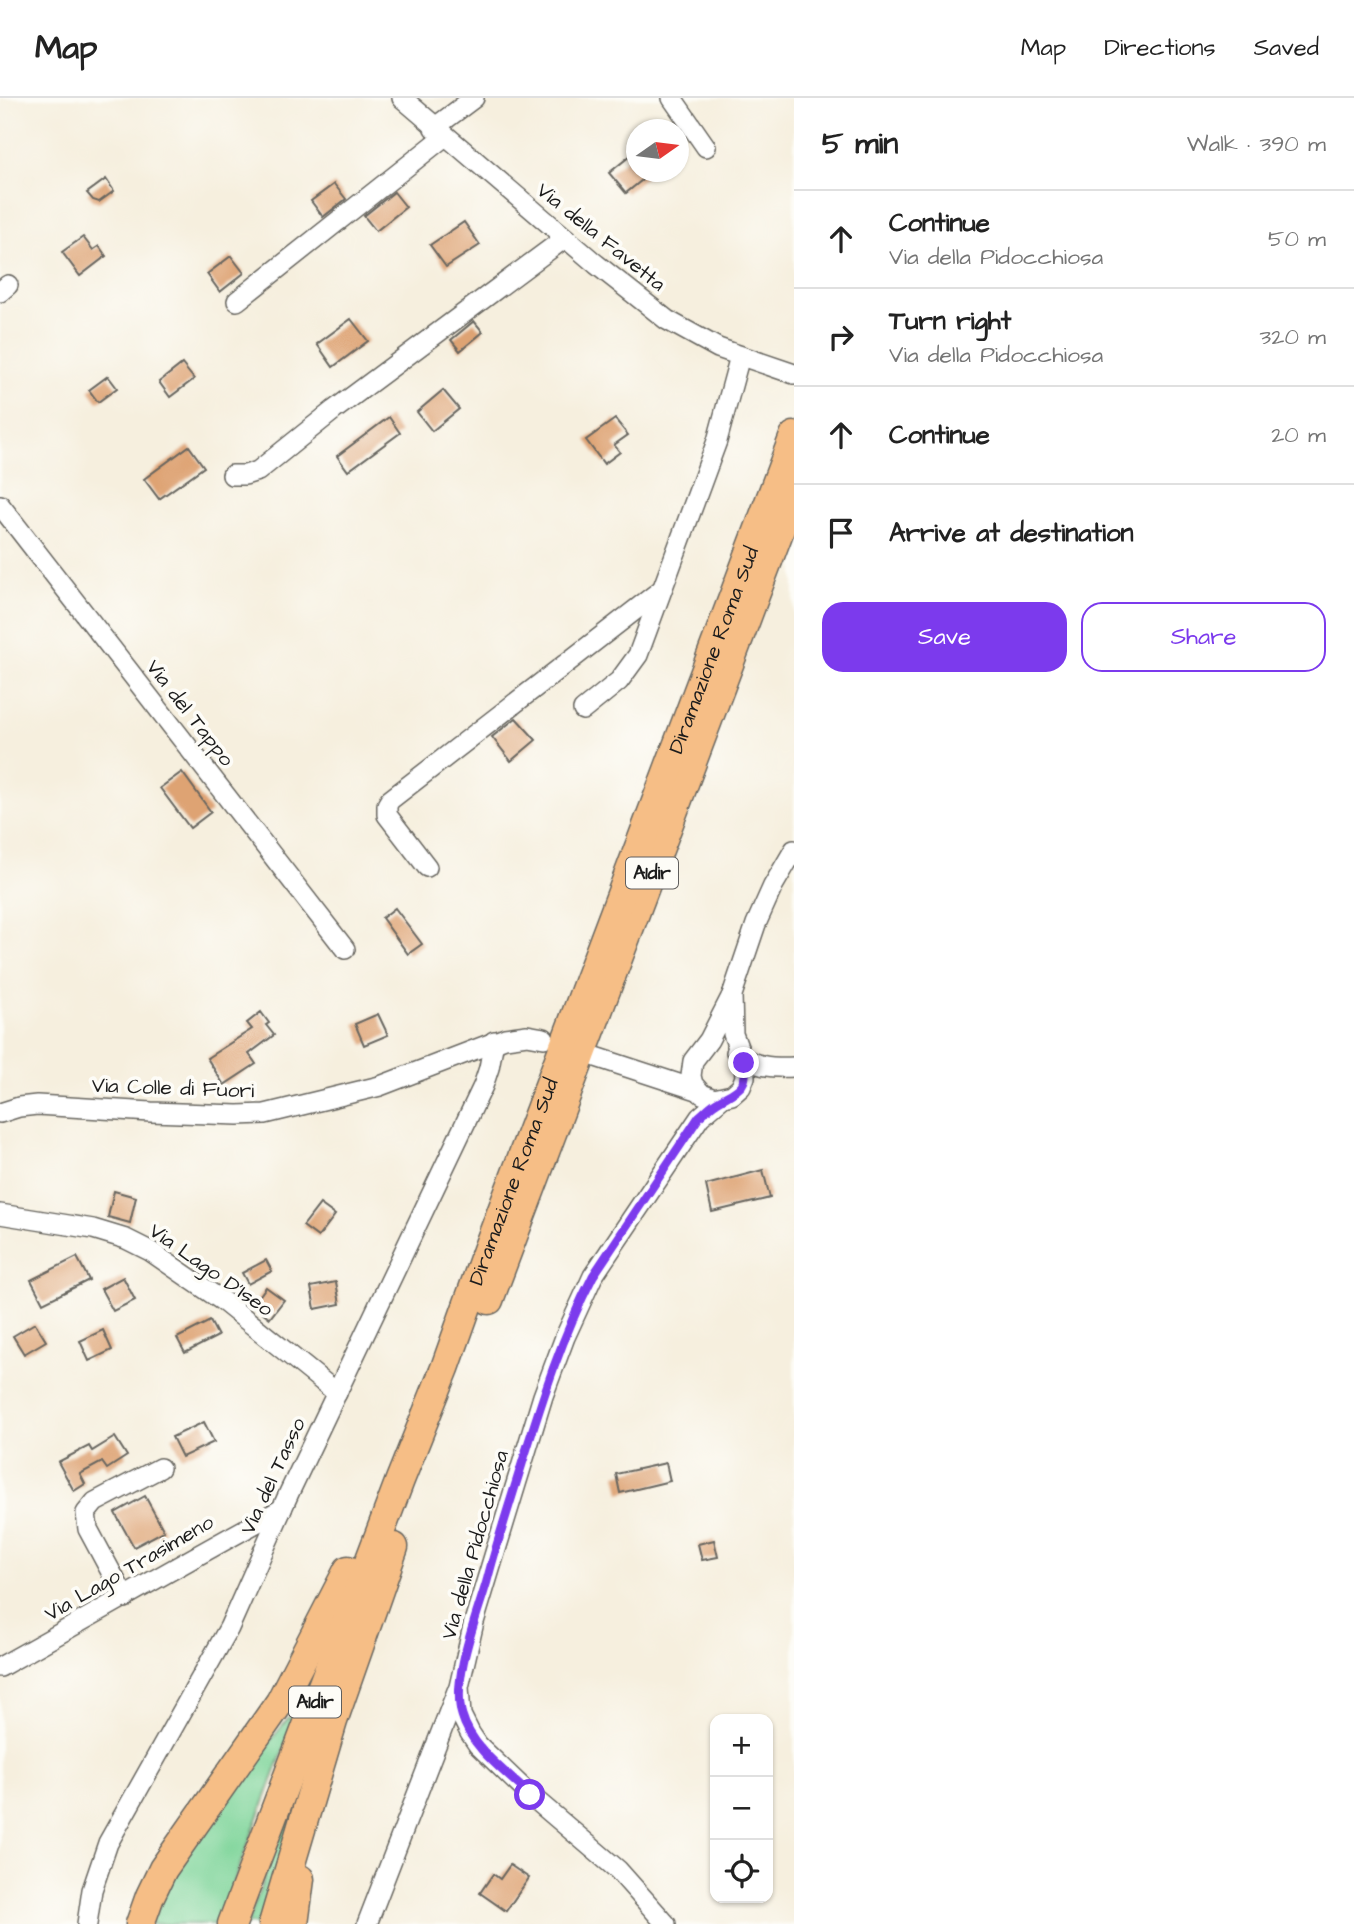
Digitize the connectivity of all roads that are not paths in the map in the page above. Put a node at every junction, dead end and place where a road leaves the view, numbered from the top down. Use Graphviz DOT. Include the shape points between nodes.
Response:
graph roads {
  1 [pos="474,98"];
  2 [pos="672,98"];
  3 [pos="404,99"];
  4 [pos="439,132"];
  5 [pos="706,148"];
  6 [pos="565,237"];
  7 [pos="237,301"];
  8 [pos="740,356"];
  9 [pos="794,374"];
  10 [pos="794,436"];
  11 [pos="232,475"];
  12 [pos="794,492"];
  13 [pos="0,505"];
  14 [pos="661,590"];
  15 [pos="583,710"];
  16 [pos="794,850"];
  17 [pos="427,867"];
  18 [pos="345,949"];
  19 [pos="732,995"];
  20 [pos="544,1038"];
  21 [pos="494,1041"];
  22 [pos="739,1055"];
  23 [pos="696,1056"];
  24 [pos="596,1057"];
  25 [pos="784,1067"];
  26 [pos="653,1076"];
  27 [pos="743,1082"];
  28 [pos="697,1090"];
  29 [pos="721,1099"];
  30 [pos="0,1113"];
  31 [pos="689,1133"];
  32 [pos="0,1214"];
  33 [pos="337,1393"];
  34 [pos="160,1468"];
  35 [pos="400,1480"];
  36 [pos="282,1509"];
  37 [pos="125,1598"];
  38 [pos="0,1667"];
  39 [pos="459,1687"];
  40 [pos="320,1766"];
  41 [pos="87,1924"];
  42 [pos="140,1924"];
  43 [pos="232,1924"];
  44 [pos="272,1924"];
  45 [pos="294,1924"];
  46 [pos="367,1924"];
  47 [pos="666,1924"];
  1 -- 4 [label="street"];
  2 -- 5 [label="street"];
  3 -- 4 [label="street, Via della Favetta"];
  4 -- 6 [label="street, Via della Favetta"];
  4 -- 7 [label="street"];
  6 -- 8 [label="street, Via della Favetta" via="667,320"];
  6 -- 11 [label="street" via="258,471"];
  8 -- 9 [label="street, Via della Favetta"];
  8 -- 14 [label="street" via="717,441"];
  10 -- 35 [label="highway, Diramazione Roma Sud / A1dir"];
  12 -- 40 [label="highway, Diramazione Roma Sud / A1dir" via="418,1480"];
  13 -- 18 [label="street, Via del Tappo"];
  14 -- 15 [label="street" via="630,668"];
  14 -- 17 [label="street" via="390,800 387,815"];
  16 -- 19 [label="street" via="756,924"];
  19 -- 22 [label="street" via="733,1034"];
  19 -- 23 [label="street"];
  20 -- 21 [label="street, Via Colle di Fuori" via="520,1035"];
  21 -- 30 [label="street, Via Colle di Fuori" via="380,1086 265,1114 37,1105"];
  21 -- 33 [label="street, Via del Tasso" via="483,1086"];
  22 -- 23 [label="street" via="713,1045"];
  22 -- 25 [label="street" via="752,1063"];
  22 -- 27 [label="street" via="745,1068"];
  23 -- 26 [label="street" via="675,1073"];
  23 -- 28 [label="street" via="691,1076"];
  24 -- 26 [label="street"];
  25 -- 27 [label="street"];
  26 -- 28 [label="street"];
  27 -- 29 [label="street" via="737,1092"];
  28 -- 29 [label="street"];
  28 -- 31 [label="street, Via della Pidocchiosa" via="699,1109"];
  29 -- 31 [label="street, Via della Pidocchiosa"];
  31 -- 39 [label="street, Via della Pidocchiosa" via="593,1276 565,1337 498,1542"];
  32 -- 33 [label="street, Via Lago D'Iseo" via="93,1229 150,1251 224,1302"];
  33 -- 36 [label="street, Via del Tasso"];
  34 -- 37 [label="street" via="95,1502 86,1513 88,1529"];
  35 -- 42 [label="highway" via="367,1533 290,1686 163,1869"];
  35 -- 43 [label="highway, Diramazione Roma Sud / A1dir"];
  36 -- 37 [label="street, Via Lago Trasimeno"];
  36 -- 41 [label="street, Via del Tasso" via="229,1628 108,1843 93,1884"];
  37 -- 38 [label="street, Via Lago Trasimeno"];
  39 -- 46 [label="street"];
  39 -- 47 [label="street, Via della Pidocchiosa" via="461,1714 478,1745 618,1870"];
  40 -- 44 [label="highway, A1dir"];
  40 -- 45 [label="highway"];
}
